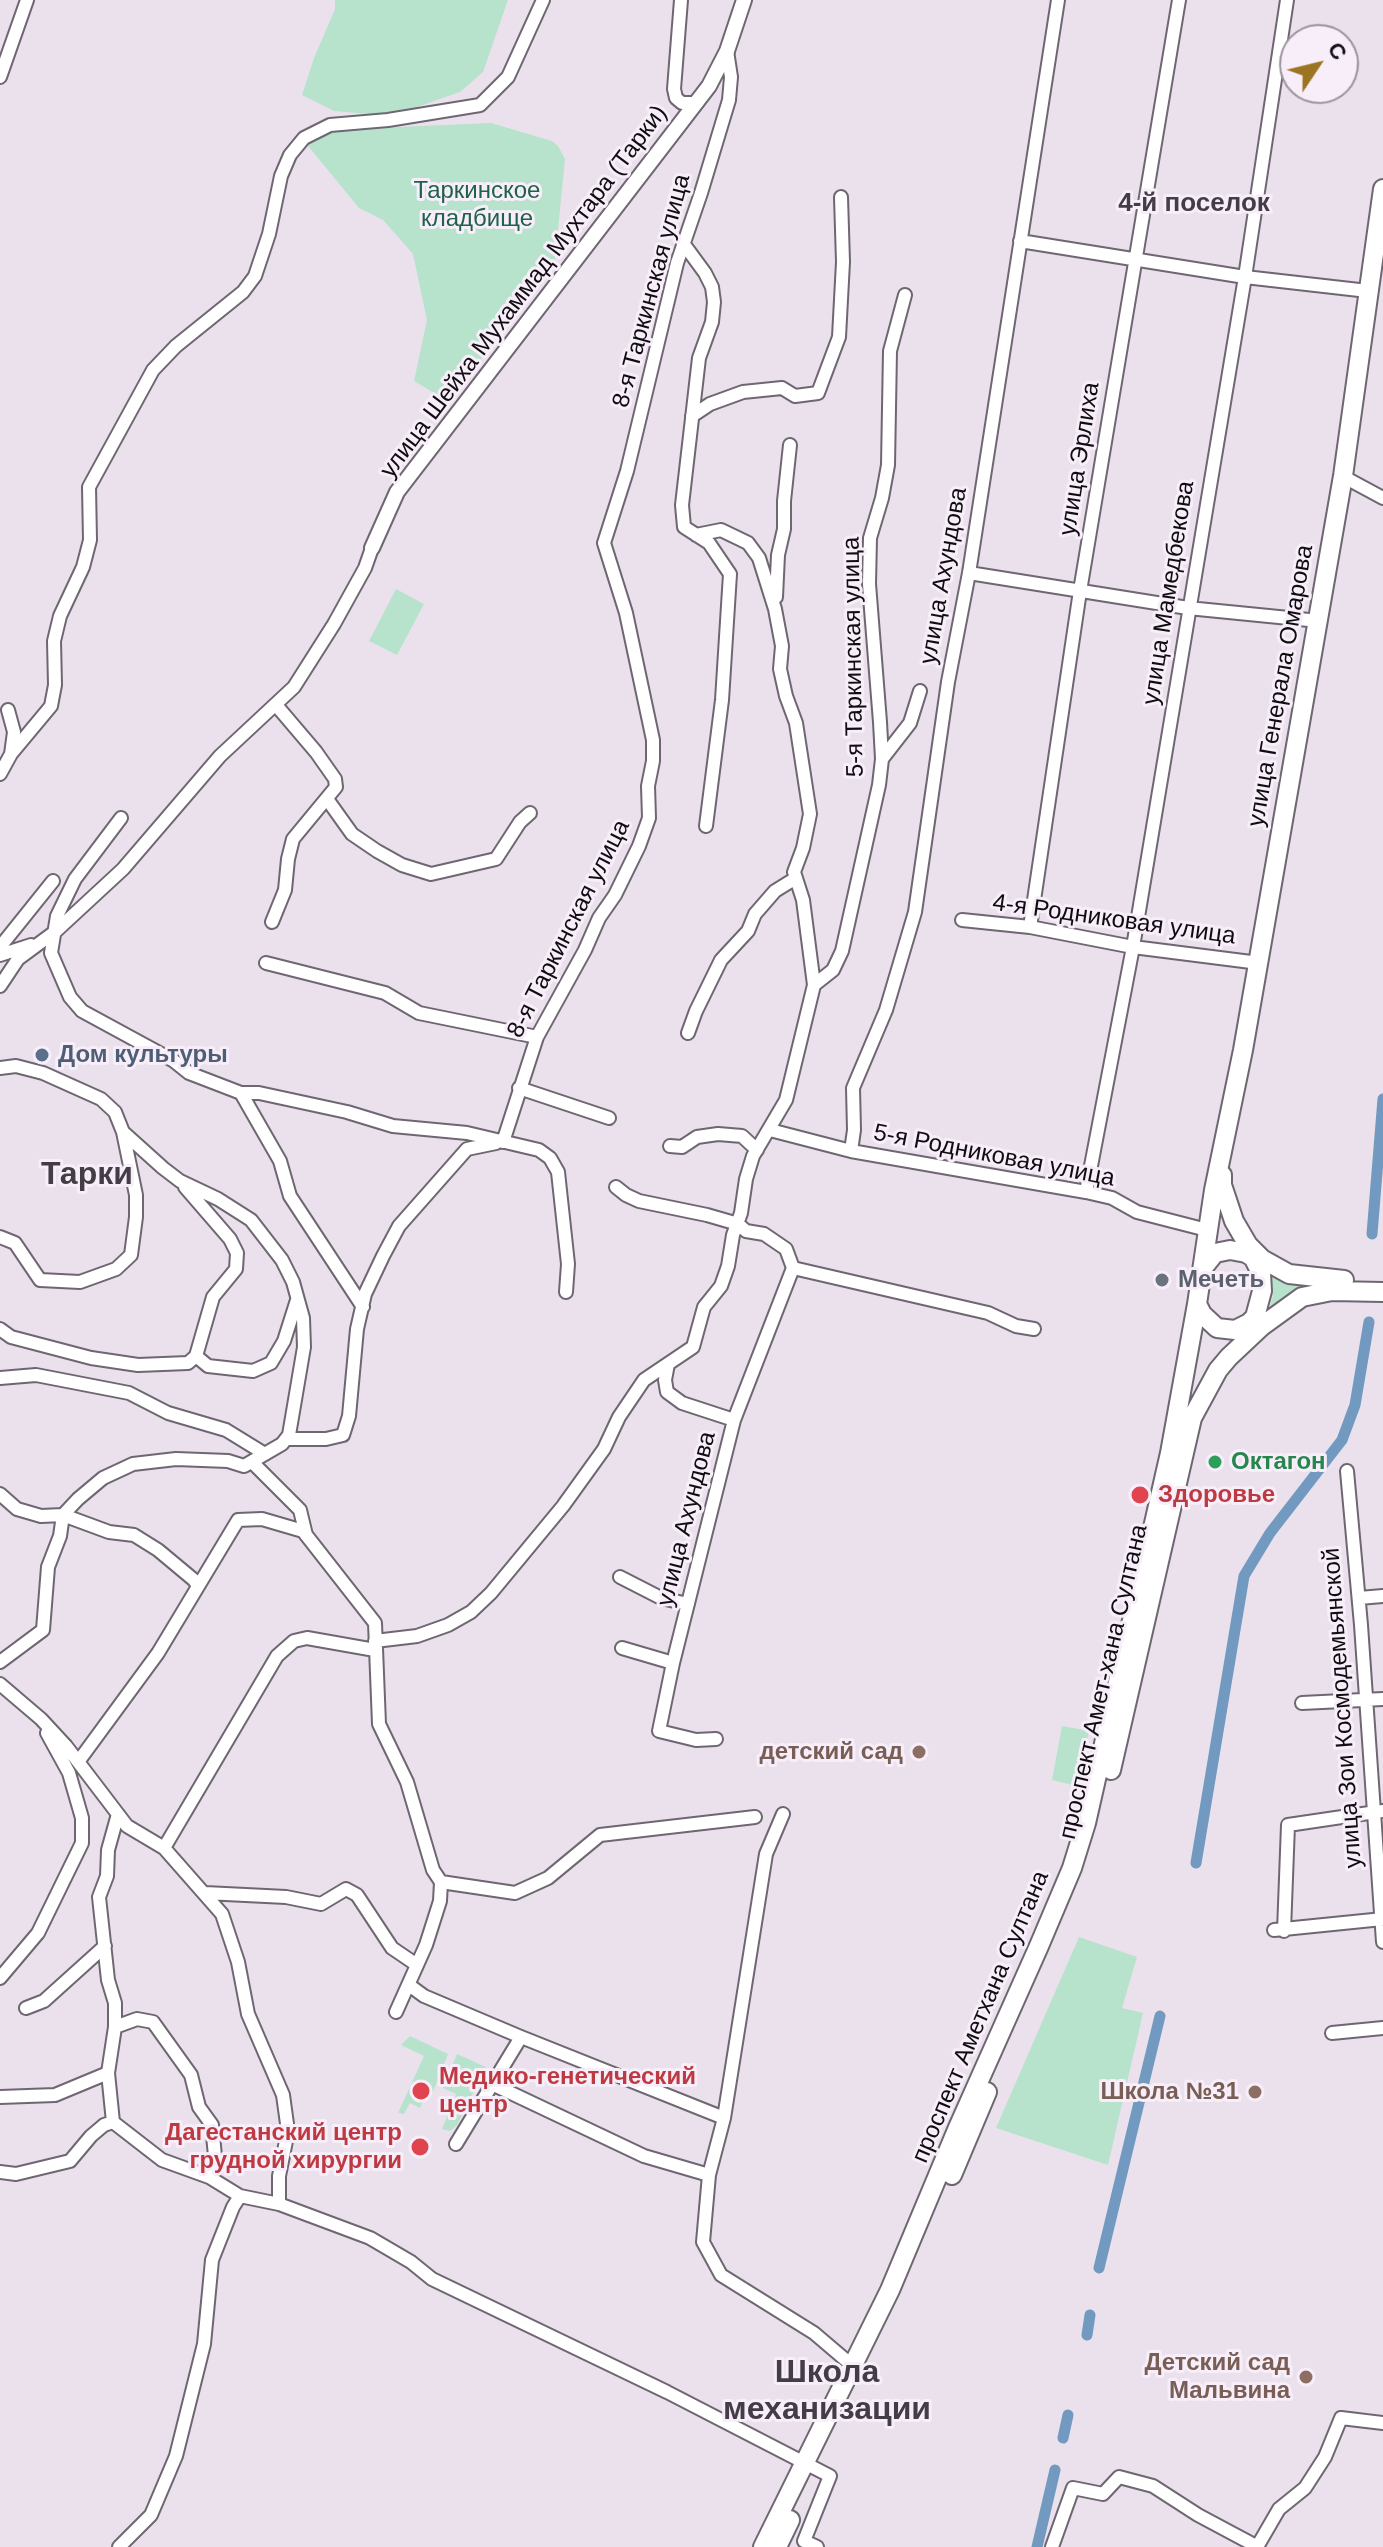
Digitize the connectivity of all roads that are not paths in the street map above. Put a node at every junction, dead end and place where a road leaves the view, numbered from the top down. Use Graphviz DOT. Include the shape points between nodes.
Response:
graph roads {
  1 [pos="27,0"];
  2 [pos="543,0"];
  3 [pos="681,0"];
  4 [pos="744,0"];
  5 [pos="1058,0"];
  6 [pos="1179,0"];
  7 [pos="1287,0"];
  8 [pos="727,51"];
  9 [pos="0,77"];
  10 [pos="697,103"];
  11 [pos="1383,189"];
  12 [pos="841,197"];
  13 [pos="1383,198"];
  14 [pos="1020,241"];
  15 [pos="683,243"];
  16 [pos="1135,260"];
  17 [pos="1245,277"];
  18 [pos="1367,291"];
  19 [pos="905,295"];
  20 [pos="692,416"];
  21 [pos="790,445"];
  22 [pos="1344,477"];
  23 [pos="1383,498"];
  24 [pos="696,535"];
  25 [pos="372,548"];
  26 [pos="969,573"];
  27 [pos="1080,591"];
  28 [pos="1188,608"];
  29 [pos="775,609"];
  30 [pos="1318,621"];
  31 [pos="920,691"];
  32 [pos="276,705"];
  33 [pos="8,710"];
  34 [pos="11,754"];
  35 [pos="882,759"];
  36 [pos="0,774"];
  37 [pos="327,799"];
  38 [pos="530,813"];
  39 [pos="121,818"];
  40 [pos="706,826"];
  41 [pos="796,878"];
  42 [pos="53,881"];
  43 [pos="962,920"];
  44 [pos="272,922"];
  45 [pos="1030,927"];
  46 [pos="56,931"];
  47 [pos="41,942"];
  48 [pos="0,947"];
  49 [pos="1133,947"];
  50 [pos="0,955"];
  51 [pos="266,963"];
  52 [pos="1259,963"];
  53 [pos="814,985"];
  54 [pos="0,986"];
  55 [pos="688,1033"];
  56 [pos="537,1037"];
  57 [pos="0,1068"];
  58 [pos="519,1088"];
  59 [pos="241,1093"];
  60 [pos="609,1118"];
  61 [pos="770,1130"];
  62 [pos="123,1132"];
  63 [pos="503,1142"];
  64 [pos="670,1146"];
  65 [pos="757,1150"];
  66 [pos="851,1151"];
  67 [pos="180,1181"];
  68 [pos="616,1187"];
  69 [pos="1218,1187"];
  70 [pos="1086,1192"];
  71 [pos="738,1224"];
  72 [pos="1207,1230"];
  73 [pos="0,1237"];
  74 [pos="1258,1260"];
  75 [pos="793,1268"];
  76 [pos="1201,1270"];
  77 [pos="1383,1280"];
  78 [pos="566,1292"];
  79 [pos="1383,1292"];
  80 [pos="297,1300"];
  81 [pos="1197,1304"];
  82 [pos="363,1307"];
  83 [pos="1249,1328"];
  84 [pos="0,1329"];
  85 [pos="1034,1329"];
  86 [pos="196,1356"];
  87 [pos="668,1364"];
  88 [pos="0,1378"];
  89 [pos="734,1420"];
  90 [pos="286,1439"];
  91 [pos="1176,1453"];
  92 [pos="265,1454"];
  93 [pos="252,1462"];
  94 [pos="1347,1471"];
  95 [pos="0,1494"];
  96 [pos="63,1515"];
  97 [pos="306,1535"];
  98 [pos="620,1577"];
  99 [pos="198,1586"];
  100 [pos="1383,1596"];
  101 [pos="1359,1598"];
  102 [pos="688,1604"];
  103 [pos="375,1645"];
  104 [pos="622,1648"];
  105 [pos="0,1662"];
  106 [pos="673,1663"];
  107 [pos="0,1684"];
  108 [pos="1383,1699"];
  109 [pos="1366,1700"];
  110 [pos="1302,1703"];
  111 [pos="41,1719"];
  112 [pos="716,1739"];
  113 [pos="78,1762"];
  114 [pos="1378,1811"];
  115 [pos="118,1814"];
  116 [pos="783,1814"];
  117 [pos="755,1817"];
  118 [pos="164,1848"];
  119 [pos="441,1882"];
  120 [pos="205,1893"];
  121 [pos="1382,1919"];
  122 [pos="1383,1942"];
  123 [pos="105,1946"];
  124 [pos="417,1965"];
  125 [pos="0,1978"];
  126 [pos="409,1985"];
  127 [pos="26,2008"];
  128 [pos="396,2012"];
  129 [pos="115,2027"];
  130 [pos="1383,2028"];
  131 [pos="1332,2033"];
  132 [pos="521,2037"];
  133 [pos="108,2073"];
  134 [pos="492,2084"];
  135 [pos="0,2097"];
  136 [pos="724,2118"];
  137 [pos="113,2122"];
  138 [pos="456,2144"];
  139 [pos="0,2172"];
  140 [pos="709,2175"];
  141 [pos="209,2177"];
  142 [pos="240,2196"];
  143 [pos="279,2204"];
  144 [pos="856,2369"];
  145 [pos="1383,2423"];
  146 [pos="811,2464"];
  147 [pos="119,2547"];
  148 [pos="763,2547"];
  149 [pos="777,2547"];
  150 [pos="817,2547"];
  151 [pos="1052,2547"];
  152 [pos="1257,2547"];
  1 -- 9 [label="street"];
  2 -- 34 [label="street" via="508,77 480,105 330,125 304,138 290,155 255,276 153,370 89,487 90,540 54,641 51,706"];
  3 -- 10 [label="street, улица Шейха Мухаммад Мухтара (Тарки)" via="674,89 682,103"];
  4 -- 8 [label="street, улица Шейха Мухаммад Мухтара (Тарки)"];
  5 -- 14 [label="street, улица Ахундова"];
  6 -- 16 [label="street, улица Эрлиха"];
  7 -- 17 [label="street, улица Мамедбекова"];
  8 -- 10 [label="street, улица Шейха Мухаммад Мухтара (Тарки)"];
  8 -- 15 [label="street, 8-я Таркинская улица" via="729,100"];
  10 -- 25 [label="street, улица Шейха Мухаммад Мухтара (Тарки)" via="397,492"];
  11 -- 18 [label="main road, улица Генерала Омарова"];
  12 -- 20 [label="street" via="839,337 818,393 795,396 782,388 743,392"];
  13 -- 18 [label="main road, улица Генерала Омарова"];
  14 -- 16 [label="street"];
  14 -- 26 [label="street, улица Ахундова"];
  15 -- 20 [label="street" via="705,273 714,302 699,358"];
  15 -- 56 [label="street, 8-я Таркинская улица" via="604,543 626,613 653,740 649,818 615,895"];
  16 -- 17 [label="street"];
  16 -- 27 [label="street, улица Эрлиха"];
  17 -- 18 [label="street"];
  17 -- 28 [label="street, улица Мамедбекова"];
  18 -- 22 [label="main road, улица Генерала Омарова"];
  18 -- 30 [label="main road, улица Генерала Омарова"];
  19 -- 35 [label="street, 5-я Таркинская улица" via="890,351 888,465 870,538"];
  20 -- 24 [label="street" via="682,505 684,527"];
  21 -- 29 [label="street"];
  22 -- 23 [label="street"];
  22 -- 30 [label="main road, улица Генерала Омарова"];
  24 -- 29 [label="street" via="721,530 748,543 759,558"];
  24 -- 40 [label="street" via="709,543 730,574"];
  25 -- 32 [label="street, улица Шейха Мухаммад Мухтара (Тарки)" via="334,624 294,687"];
  26 -- 27 [label="street"];
  26 -- 66 [label="street, улица Ахундова" via="915,912 886,1010 853,1088"];
  27 -- 28 [label="street"];
  27 -- 45 [label="street, улица Эрлиха"];
  28 -- 30 [label="street"];
  28 -- 49 [label="street, улица Мамедбекова"];
  29 -- 41 [label="street" via="780,669 796,723 810,814"];
  30 -- 52 [label="main road, улица Генерала Омарова"];
  31 -- 35 [label="street" via="910,723"];
  32 -- 37 [label="street" via="335,779"];
  32 -- 46 [label="street, улица Шейха Мухаммад Мухтара (Тарки)" via="220,756 123,869"];
  33 -- 34 [label="street" via="14,732"];
  34 -- 36 [label="street"];
  35 -- 53 [label="street, 5-я Таркинская улица" via="842,951 833,970"];
  37 -- 38 [label="street" via="352,834 402,865 431,874 496,859"];
  37 -- 44 [label="street" via="293,839 285,890"];
  39 -- 46 [label="street" via="75,879 57,916"];
  41 -- 53 [label="street"];
  41 -- 55 [label="street" via="775,891 721,960"];
  42 -- 48 [label="street"];
  43 -- 45 [label="street, 4-я Родниковая улица"];
  45 -- 49 [label="street, 4-я Родниковая улица"];
  46 -- 47 [label="street, улица Шейха Мухаммад Мухтара (Тарки)"];
  46 -- 59 [label="street" via="51,953 82,1011 189,1073"];
  47 -- 50 [label="street"];
  47 -- 54 [label="street, улица Шейха Мухаммад Мухтара (Тарки)" via="18,959"];
  49 -- 52 [label="street, 4-я Родниковая улица"];
  49 -- 70 [label="street, улица Мамедбекова"];
  51 -- 56 [label="street" via="385,993 419,1013"];
  52 -- 69 [label="main road, улица Генерала Омарова"];
  53 -- 61 [label="street, 5-я Таркинская улица" via="786,1100"];
  56 -- 58 [label="street, 8-я Таркинская улица"];
  57 -- 62 [label="street" via="43,1073 101,1099 115,1112"];
  58 -- 60 [label="street"];
  58 -- 63 [label="street, 8-я Таркинская улица"];
  59 -- 63 [label="street" via="393,1126"];
  59 -- 82 [label="street" via="280,1161 290,1196"];
  61 -- 65 [label="street, 5-я Таркинская улица"];
  61 -- 66 [label="street, 5-я Родниковая улица"];
  62 -- 67 [label="street"];
  62 -- 73 [label="street" via="136,1217 131,1255 116,1269 80,1282 40,1280 15,1243"];
  63 -- 78 [label="street" via="539,1150 558,1172"];
  63 -- 82 [label="street" via="467,1149 399,1226"];
  64 -- 65 [label="street" via="718,1134 742,1136"];
  65 -- 71 [label="street, 5-я Таркинская улица"];
  66 -- 70 [label="street, 5-я Родниковая улица"];
  67 -- 80 [label="street" via="251,1220 282,1260"];
  67 -- 86 [label="street" via="237,1253 236,1269 213,1297"];
  68 -- 71 [label="street" via="639,1201"];
  69 -- 72 [label="main road, улица Генерала Омарова"];
  69 -- 74 [label="main road"];
  70 -- 72 [label="street, 5-я Родниковая улица"];
  71 -- 75 [label="street" via="786,1249"];
  71 -- 87 [label="street, 5-я Таркинская улица" via="721,1286 704,1307 693,1347"];
  72 -- 76 [label="main road, улица Генерала Омарова"];
  74 -- 76 [label="main road" via="1238,1250 1215,1253"];
  74 -- 77 [label="main road" via="1289,1274"];
  74 -- 83 [label="main road" via="1262,1291"];
  75 -- 85 [label="street" via="988,1313"];
  75 -- 89 [label="street, улица Ахундова"];
  76 -- 81 [label="main road"];
  79 -- 83 [label="main road" via="1302,1297"];
  80 -- 86 [label="street" via="271,1363 253,1371 208,1366"];
  80 -- 90 [label="street" via="304,1347"];
  81 -- 83 [label="main road" via="1210,1323 1226,1330"];
  81 -- 91 [label="main road" via="1180,1386"];
  82 -- 90 [label="street" via="343,1435"];
  83 -- 91 [label="main road" via="1218,1370"];
  84 -- 86 [label="street" via="36,1345 138,1365 188,1363"];
  87 -- 89 [label="street" via="667,1392 682,1403"];
  87 -- 103 [label="street, 5-я Таркинская улица" via="644,1380 604,1449 491,1593 448,1625"];
  88 -- 92 [label="street" via="36,1375 129,1393 168,1413 226,1430"];
  89 -- 102 [label="street, улица Ахундова"];
  90 -- 92 [label="street"];
  91 -- 144 [label="main road, проспект Аметхана Султана" via="1072,1868"];
  92 -- 93 [label="street"];
  93 -- 96 [label="street" via="244,1466 176,1459 133,1464 94,1485"];
  93 -- 97 [label="street" via="300,1510"];
  94 -- 101 [label="street, улица Зои Космодемьянской"];
  95 -- 96 [label="street" via="17,1509"];
  96 -- 99 [label="street" via="134,1535"];
  96 -- 105 [label="street" via="48,1567 43,1630"];
  97 -- 99 [label="street" via="262,1519 238,1520"];
  97 -- 103 [label="street" via="375,1623"];
  98 -- 102 [label="street" via="661,1598"];
  99 -- 113 [label="street" via="158,1653"];
  100 -- 101 [label="street"];
  101 -- 109 [label="street, улица Зои Космодемьянской"];
  102 -- 106 [label="street, улица Ахундова"];
  103 -- 118 [label="street, 5-я Таркинская улица" via="307,1638 294,1641 277,1656"];
  103 -- 119 [label="street" via="379,1724 407,1782"];
  104 -- 106 [label="street"];
  106 -- 112 [label="street, улица Ахундова" via="659,1731"];
  107 -- 111 [label="street"];
  108 -- 109 [label="street"];
  109 -- 110 [label="street"];
  109 -- 114 [label="street, улица Зои Космодемьянской"];
  111 -- 113 [label="street"];
  111 -- 125 [label="street" via="69,1773 82,1818 82,1843 38,1933"];
  113 -- 115 [label="street"];
  114 -- 121 [label="street, улица Зои Космодемьянской"];
  114 -- 121 [label="street" via="1288,1825 1279,1931"];
  115 -- 118 [label="street" via="127,1826"];
  115 -- 123 [label="street" via="99,1897"];
  116 -- 136 [label="street" via="766,1854"];
  117 -- 119 [label="street" via="600,1835 548,1878 515,1893"];
  118 -- 120 [label="street"];
  119 -- 124 [label="street" via="440,1901"];
  120 -- 124 [label="street" via="321,1904 346,1889 357,1895 392,1948"];
  120 -- 143 [label="street" via="230,1932 248,2014 283,2095 288,2131"];
  121 -- 122 [label="street, улица Зои Космодемьянской"];
  123 -- 127 [label="street" via="44,2001"];
  123 -- 129 [label="street"];
  124 -- 126 [label="street"];
  126 -- 128 [label="street"];
  126 -- 132 [label="street"];
  129 -- 133 [label="street"];
  129 -- 141 [label="street" via="137,2019 153,2022 191,2075 199,2107 212,2125 215,2156"];
  130 -- 131 [label="street"];
  132 -- 134 [label="street"];
  132 -- 136 [label="street"];
  133 -- 135 [label="street" via="55,2095"];
  133 -- 137 [label="street"];
  134 -- 138 [label="street"];
  134 -- 140 [label="street" via="644,2156"];
  136 -- 140 [label="street"];
  137 -- 139 [label="street" via="91,2136 70,2161 16,2174"];
  137 -- 141 [label="street" via="162,2160"];
  140 -- 144 [label="street" via="703,2242 721,2275 814,2333"];
  141 -- 142 [label="street"];
  142 -- 143 [label="street"];
  142 -- 147 [label="street" via="212,2260 204,2344 176,2456 151,2515"];
  143 -- 146 [label="street" via="370,2238 432,2279"];
  144 -- 146 [label="main road, проспект Аметхана Султана"];
  145 -- 152 [label="street" via="1341,2418 1305,2488 1279,2509"];
  146 -- 148 [label="main road, проспект Аметхана Султана"];
  146 -- 149 [label="main road"];
  146 -- 150 [label="street" via="830,2476 804,2541"];
  151 -- 152 [label="street" via="1073,2488 1103,2494 1119,2477 1153,2486"];
}
